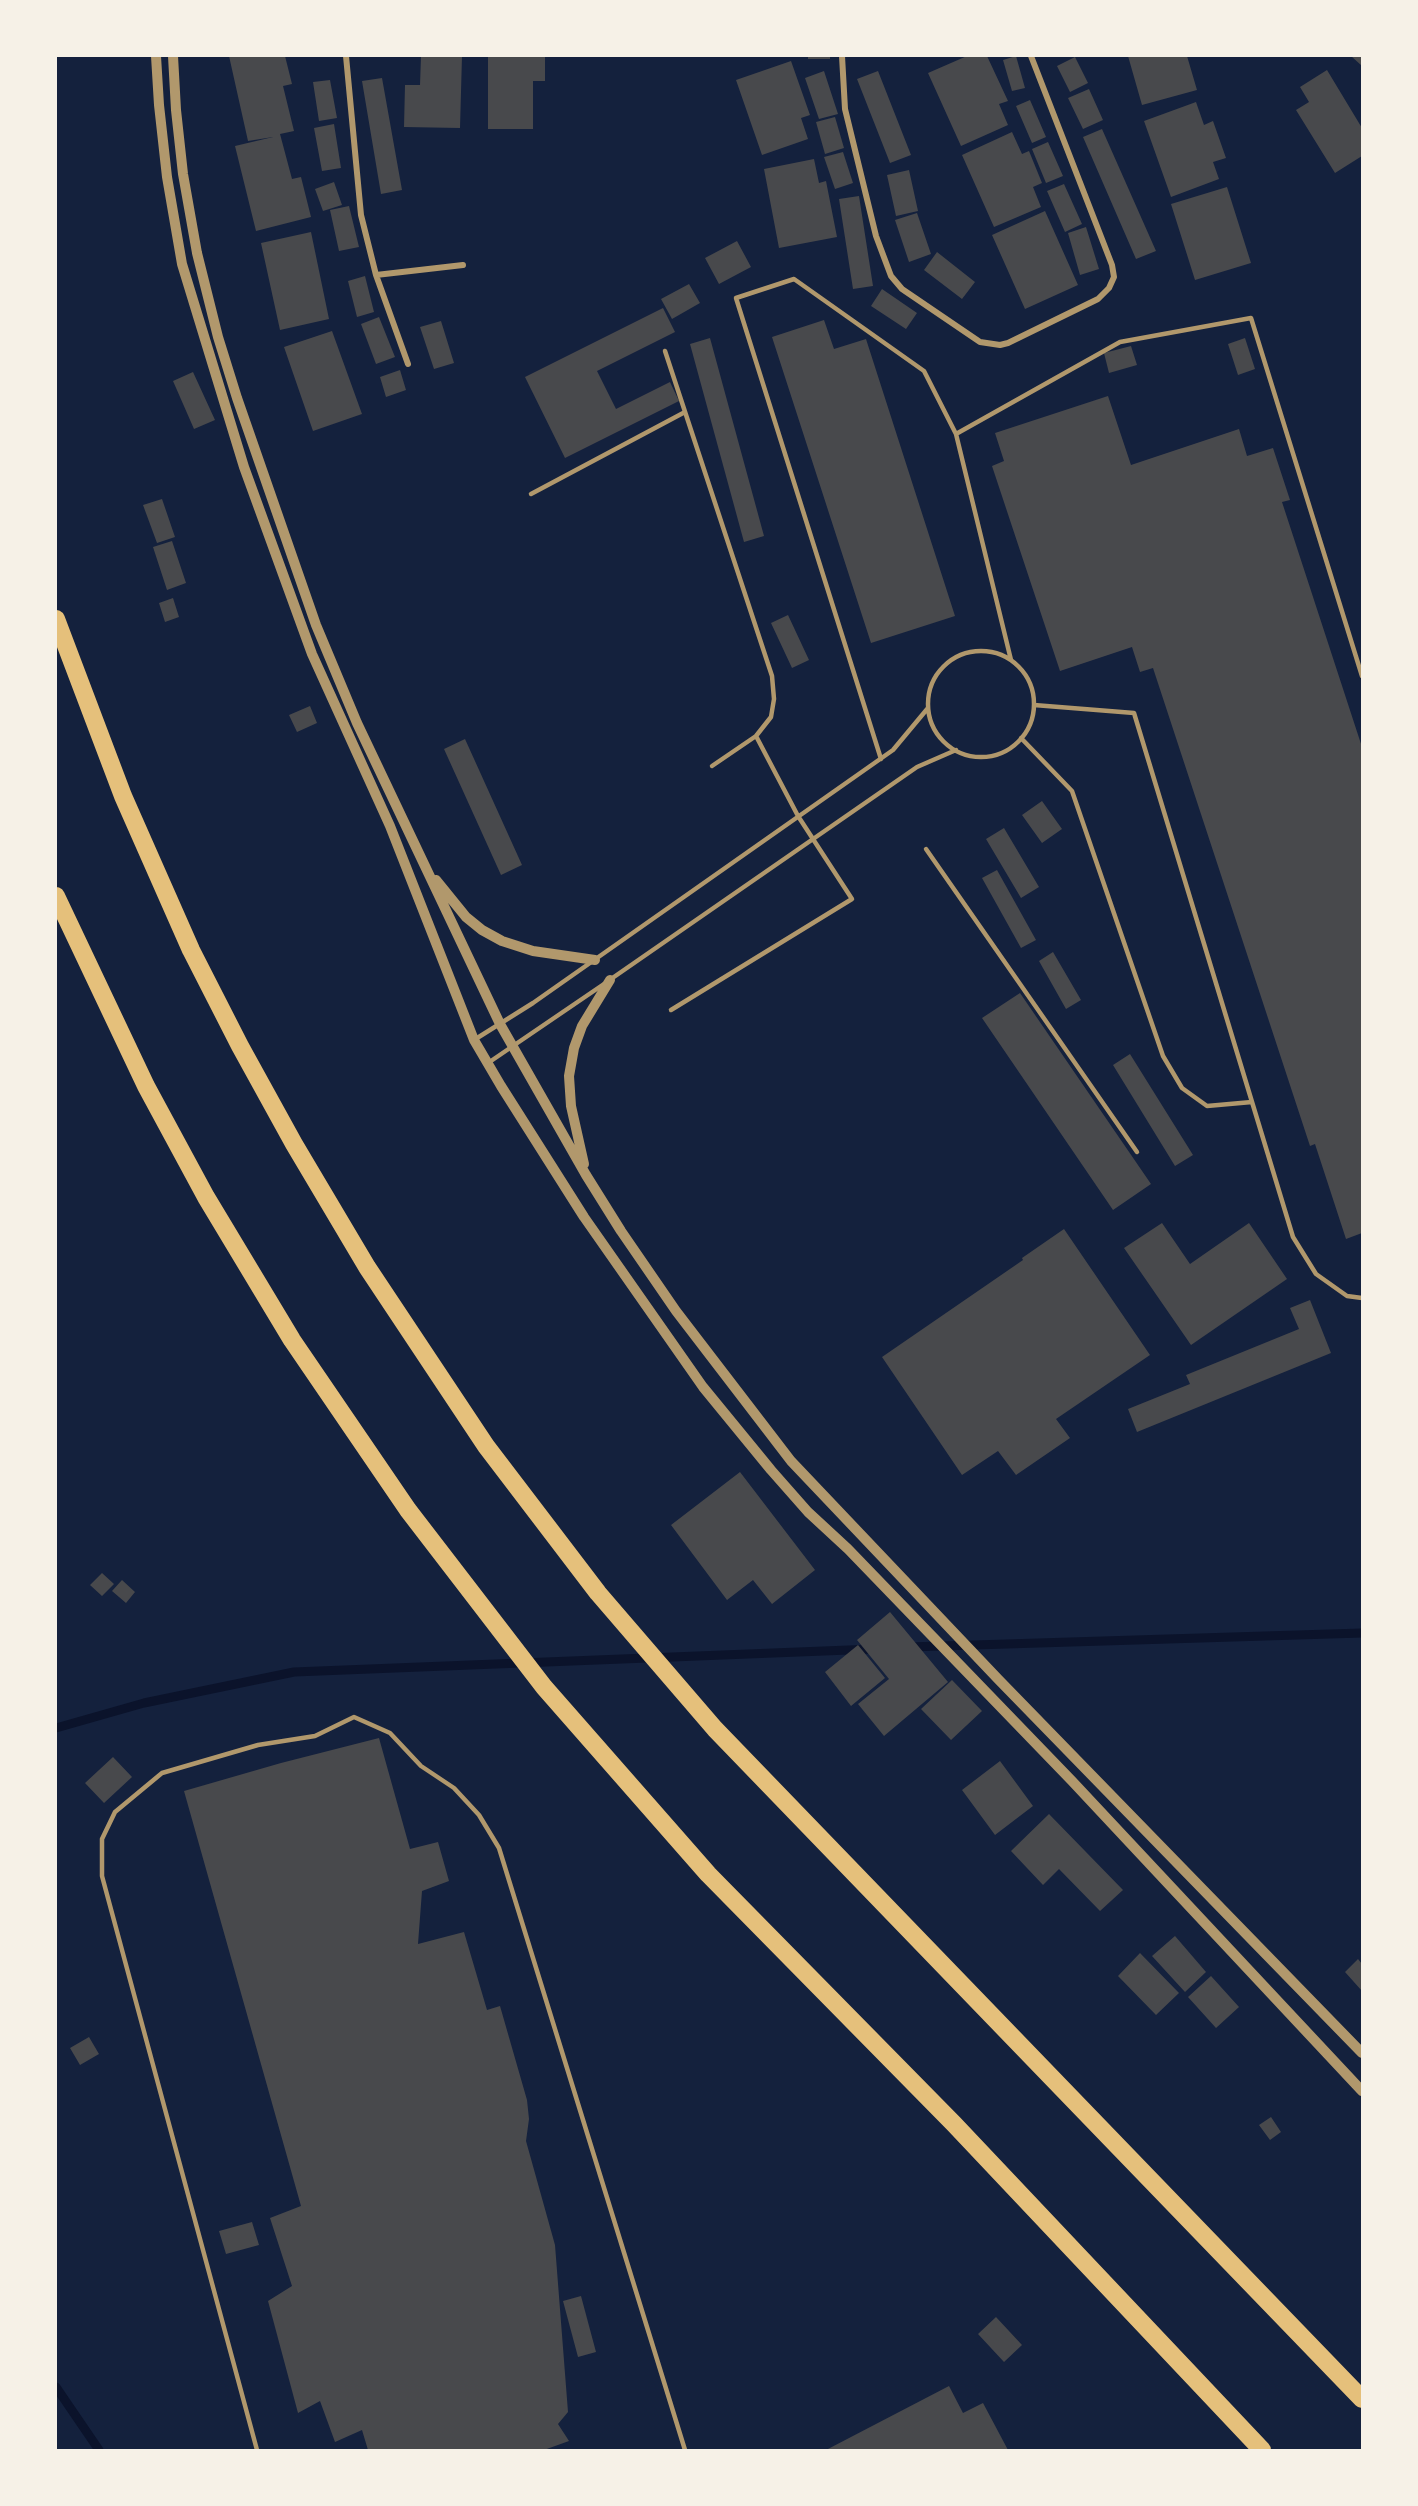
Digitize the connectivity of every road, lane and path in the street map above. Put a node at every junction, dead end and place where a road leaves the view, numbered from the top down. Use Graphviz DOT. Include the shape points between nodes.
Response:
graph roads {
  1 [pos="156,56"];
  2 [pos="173,56"];
  3 [pos="346,56"];
  4 [pos="842,56"];
  5 [pos="1031,56"];
  6 [pos="464,265"];
  7 [pos="376,275"];
  8 [pos="665,351"];
  9 [pos="408,364"];
  10 [pos="685,412"];
  11 [pos="956,434"];
  12 [pos="531,494"];
  13 [pos="56,619"];
  14 [pos="1011,660"];
  15 [pos="1362,676"];
  16 [pos="1034,705"];
  17 [pos="928,708"];
  18 [pos="756,736"];
  19 [pos="1021,738"];
  20 [pos="956,750"];
  21 [pos="881,759"];
  22 [pos="712,766"];
  23 [pos="798,816"];
  24 [pos="815,840"];
  25 [pos="926,849"];
  26 [pos="427,869"];
  27 [pos="56,896"];
  28 [pos="595,960"];
  29 [pos="610,980"];
  30 [pos="671,1010"];
  31 [pos="500,1024"];
  32 [pos="474,1040"];
  33 [pos="513,1047"];
  34 [pos="488,1064"];
  35 [pos="1252,1102"];
  36 [pos="1137,1152"];
  37 [pos="586,1175"];
  38 [pos="1362,1298"];
  39 [pos="1362,2054"];
  40 [pos="1362,2091"];
  41 [pos="1362,2399"];
  42 [pos="257,2451"];
  43 [pos="685,2451"];
  44 [pos="1262,2451"];
  1 -- 32 [label="street" via="167,177 182,264 241,456 312,654 390,826"];
  2 -- 26 [label="street" via="183,174 197,254 218,337 316,625 357,723"];
  3 -- 7 [label="street" via="361,215"];
  4 -- 5 [label="street" via="845,108 876,236 891,276 902,289 980,342 1000,345 1098,298 1114,277"];
  6 -- 7 [label="street"];
  7 -- 9 [label="street"];
  8 -- 10 [label="lane"];
  10 -- 12 [label="lane"];
  10 -- 18 [label="lane" via="772,676 771,717"];
  11 -- 14 [label="lane"];
  11 -- 15 [label="lane" via="1120,342 1251,318"];
  11 -- 21 [label="lane" via="924,371 794,279 736,298"];
  13 -- 41 [label="highway" via="123,796 191,950 240,1046 366,1267 486,1446 598,1593 715,1729"];
  14 -- 16 [label="lane" via="1032,687"];
  14 -- 17 [label="lane" via="995,652 978,650 962,654 936,676"];
  16 -- 19 [label="lane" via="1031,723"];
  16 -- 35 [label="lane" via="1134,713"];
  17 -- 20 [label="lane" via="932,725"];
  17 -- 21 [label="lane"];
  18 -- 22 [label="lane"];
  18 -- 23 [label="lane"];
  19 -- 20 [label="lane" via="1008,750 991,756 973,756"];
  19 -- 35 [label="lane" via="1072,790 1163,1056 1182,1088 1207,1106"];
  20 -- 24 [label="lane" via="917,768"];
  21 -- 23 [label="lane"];
  23 -- 24 [label="lane"];
  23 -- 28 [label="lane"];
  24 -- 29 [label="lane"];
  24 -- 30 [label="lane" via="852,898"];
  25 -- 36 [label="lane"];
  26 -- 28 [label="street" via="466,917 502,942"];
  26 -- 31 [label="street"];
  27 -- 44 [label="highway" via="146,1086 206,1197 292,1340 408,1510 544,1687 708,1874 954,2124"];
  28 -- 31 [label="lane"];
  29 -- 33 [label="lane"];
  29 -- 37 [label="street" via="582,1026 569,1076"];
  31 -- 32 [label="lane"];
  31 -- 33 [label="street"];
  32 -- 34 [label="street"];
  33 -- 34 [label="lane"];
  33 -- 37 [label="street"];
  34 -- 40 [label="street" via="584,1216 703,1387 771,1470 1072,1781"];
  35 -- 38 [label="lane" via="1293,1237 1316,1274 1347,1296"];
  37 -- 39 [label="street" via="682,1319 791,1461"];
  42 -- 43 [label="lane" via="102,1876 102,1839 115,1812 162,1773 258,1745 315,1736 354,1717 390,1733 421,1766 454,1788 479,1815 499,1848"];
}
